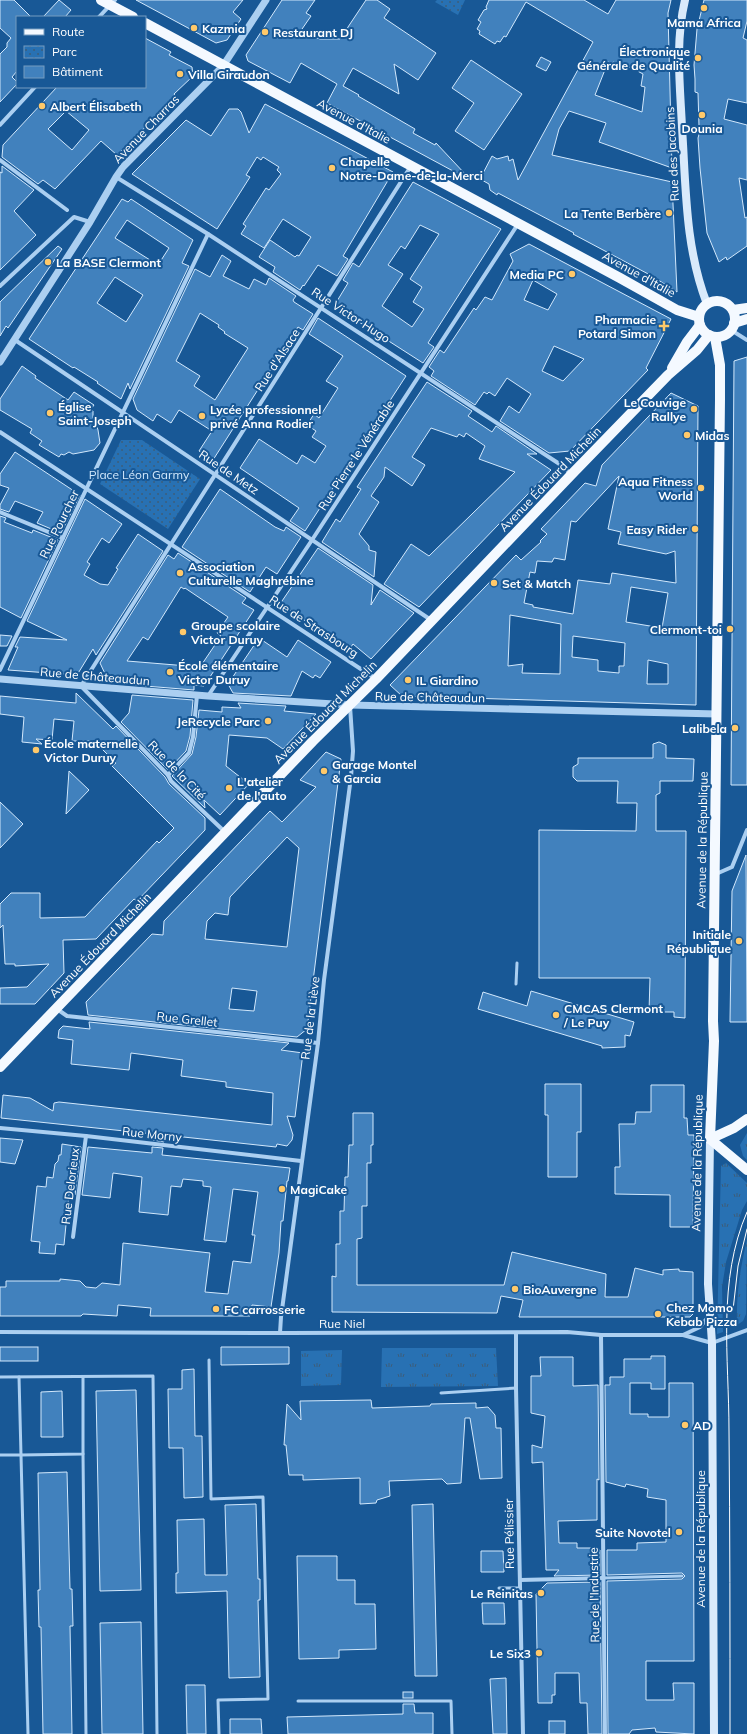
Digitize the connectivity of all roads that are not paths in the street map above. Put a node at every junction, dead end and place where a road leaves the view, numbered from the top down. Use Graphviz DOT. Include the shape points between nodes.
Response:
graph roads {
  1 [pos="266,0"];
  2 [pos="685,0"];
  3 [pos="109,1"];
  4 [pos="100,16"];
  5 [pos="132,16"];
  6 [pos="146,24"];
  7 [pos="223,66"];
  8 [pos="34,88"];
  9 [pos="0,125"];
  10 [pos="0,160"];
  11 [pos="412,166"];
  12 [pos="116,177"];
  13 [pos="67,210"];
  14 [pos="90,222"];
  15 [pos="518,223"];
  16 [pos="208,234"];
  17 [pos="1,283"];
  18 [pos="707,304"];
  19 [pos="322,308"];
  20 [pos="747,308"];
  21 [pos="733,310"];
  22 [pos="747,319"];
  23 [pos="700,321"];
  24 [pos="733,327"];
  25 [pos="712,336"];
  26 [pos="15,340"];
  27 [pos="747,340"];
  28 [pos="0,362"];
  29 [pos="420,373"];
  30 [pos="668,375"];
  31 [pos="123,414"];
  32 [pos="0,432"];
  33 [pos="216,475"];
  34 [pos="571,475"];
  35 [pos="87,489"];
  36 [pos="0,512"];
  37 [pos="63,538"];
  38 [pos="312,540"];
  39 [pos="172,545"];
  40 [pos="266,607"];
  41 [pos="432,620"];
  42 [pos="0,670"];
  43 [pos="0,679"];
  44 [pos="376,679"];
  45 [pos="81,686"];
  46 [pos="197,695"];
  47 [pos="208,696"];
  48 [pos="350,706"];
  49 [pos="717,714"];
  50 [pos="168,775"];
  51 [pos="747,830"];
  52 [pos="225,833"];
  53 [pos="715,874"];
  54 [pos="517,963"];
  55 [pos="516,984"];
  56 [pos="56,1009"];
  57 [pos="318,1043"];
  58 [pos="0,1067"];
  59 [pos="747,1119"];
  60 [pos="0,1128"];
  61 [pos="86,1136"];
  62 [pos="710,1139"];
  63 [pos="301,1161"];
  64 [pos="747,1170"];
  65 [pos="73,1237"];
  66 [pos="710,1314"];
  67 [pos="747,1330"];
  68 [pos="0,1332"];
  69 [pos="280,1333"];
  70 [pos="516,1333"];
  71 [pos="601,1335"];
  72 [pos="683,1335"];
  73 [pos="712,1343"];
  74 [pos="209,1360"];
  75 [pos="0,1377"];
  76 [pos="19,1377"];
  77 [pos="83,1377"];
  78 [pos="516,1388"];
  79 [pos="441,1393"];
  80 [pos="83,1454"];
  81 [pos="0,1455"];
  82 [pos="21,1455"];
  83 [pos="682,1576"];
  84 [pos="603,1578"];
  85 [pos="520,1580"];
  86 [pos="499,1588"];
  87 [pos="519,1588"];
  88 [pos="298,1701"];
  89 [pos="28,1734"];
  90 [pos="86,1734"];
  91 [pos="157,1734"];
  92 [pos="219,1734"];
  93 [pos="452,1734"];
  94 [pos="523,1734"];
  95 [pos="605,1734"];
  96 [pos="714,1734"];
  1 -- 7 [label="street, Avenue Charras"];
  2 -- 18 [label="main road, Rue des Jacobins" via="680,28 679,58 688,229 699,285"];
  3 -- 4 [label="street"];
  3 -- 5 [label="main road"];
  6 -- 7 [label="main road, Avenue d'Italie"];
  7 -- 11 [label="main road, Avenue d'Italie"];
  7 -- 12 [label="street, Avenue Charras"];
  8 -- 9 [label="street"];
  10 -- 13 [label="street"];
  11 -- 15 [label="main road, Avenue d'Italie"];
  11 -- 19 [label="street, Rue d'Alsace"];
  12 -- 14 [label="street, Avenue Charras"];
  12 -- 16 [label="street, Rue Victor Hugo"];
  14 -- 17 [label="street" via="74,217"];
  14 -- 26 [label="street, Avenue Charras"];
  15 -- 23 [label="main road, Avenue d'Italie"];
  15 -- 29 [label="street, Rue Pierre le Vénérable"];
  16 -- 19 [label="street, Rue Victor Hugo"];
  16 -- 31 [label="street, Rue Pourcher"];
  18 -- 21 [label="main road" via="720,301 728,304"];
  18 -- 23 [label="main road" via="700,312"];
  19 -- 29 [label="street, Rue Victor Hugo"];
  19 -- 33 [label="street, Rue d'Alsace"];
  20 -- 21 [label="main road"];
  21 -- 24 [label="main road"];
  22 -- 24 [label="main road"];
  23 -- 25 [label="main road" via="704,330"];
  23 -- 30 [label="main road, Avenue Édouard Michelin"];
  24 -- 25 [label="main road" via="727,334"];
  24 -- 27 [label="street"];
  25 -- 30 [label="main road, Avenue Édouard Michelin"];
  25 -- 49 [label="main road, Avenue de la République" via="720,365"];
  26 -- 28 [label="street, Avenue Charras"];
  26 -- 31 [label="street, Rue de Metz"];
  29 -- 34 [label="street, Rue Victor Hugo" via="558,463"];
  29 -- 38 [label="street, Rue Pierre le Vénérable"];
  30 -- 34 [label="main road, Avenue Édouard Michelin"];
  31 -- 33 [label="street, Rue de Metz"];
  31 -- 35 [label="street, Rue Pourcher"];
  32 -- 35 [label="street, Rue de Strasbourg"];
  33 -- 38 [label="street, Rue de Metz"];
  33 -- 39 [label="street, Rue d'Alsace"];
  34 -- 41 [label="main road, Avenue Édouard Michelin"];
  35 -- 37 [label="street, Rue Pourcher"];
  35 -- 39 [label="street, Rue de Strasbourg"];
  36 -- 37 [label="street"];
  37 -- 42 [label="street, Rue Pourcher"];
  38 -- 40 [label="street, Rue Pierre le Vénérable"];
  38 -- 41 [label="street, Rue de Metz"];
  39 -- 40 [label="street, Rue de Strasbourg"];
  39 -- 45 [label="street, Rue d'Alsace"];
  40 -- 44 [label="street, Rue de Strasbourg"];
  40 -- 47 [label="street, Rue Pierre le Vénérable"];
  41 -- 44 [label="main road, Avenue Édouard Michelin"];
  43 -- 45 [label="street, Rue de Châteaudun"];
  44 -- 48 [label="main road, Avenue Édouard Michelin"];
  45 -- 46 [label="street, Rue de Châteaudun"];
  45 -- 50 [label="street, Rue de la Cité"];
  46 -- 47 [label="street, Rue de Châteaudun"];
  46 -- 50 [label="street" via="189,752"];
  47 -- 48 [label="street, Rue de Châteaudun"];
  48 -- 49 [label="street, Rue de Châteaudun"];
  48 -- 52 [label="main road, Avenue Édouard Michelin"];
  48 -- 57 [label="street, Rue de la Liève" via="352,764"];
  49 -- 53 [label="main road, Avenue de la République"];
  50 -- 52 [label="street, Rue de la Cité"];
  51 -- 53 [label="street" via="732,866"];
  52 -- 56 [label="main road, Avenue Édouard Michelin"];
  53 -- 62 [label="main road, Avenue de la République" via="714,1041"];
  54 -- 55 [label="lane"];
  56 -- 57 [label="street, Rue Grellet" via="67,1016"];
  56 -- 58 [label="main road, Avenue Édouard Michelin"];
  57 -- 63 [label="street, Rue de la Liève"];
  59 -- 62 [label="main road"];
  60 -- 61 [label="street, Rue Morny"];
  61 -- 63 [label="street, Rue Morny"];
  61 -- 65 [label="street, Rue Delorieux"];
  62 -- 64 [label="main road"];
  62 -- 66 [label="main road, Avenue de la République"];
  63 -- 69 [label="street, Rue de la Liève"];
  66 -- 72 [label="street, Rue Niel" via="700,1327"];
  66 -- 73 [label="main road, Avenue de la République"];
  67 -- 73 [label="street"];
  68 -- 69 [label="street, Rue Niel"];
  69 -- 70 [label="street, Rue Niel"];
  70 -- 71 [label="street, Rue Niel" via="567,1332"];
  70 -- 78 [label="street, Rue Pélissier"];
  71 -- 72 [label="street, Rue Niel"];
  71 -- 84 [label="street, Rue de l'Industrie"];
  72 -- 73 [label="street, Rue Niel"];
  73 -- 96 [label="main road, Avenue de la République"];
  74 -- 92 [label="lane" via="211,1499 263,1497 268,1699 218,1700"];
  75 -- 76 [label="lane"];
  76 -- 77 [label="lane"];
  76 -- 82 [label="lane"];
  77 -- 80 [label="lane"];
  77 -- 91 [label="lane" via="153,1376"];
  78 -- 79 [label="lane"];
  78 -- 85 [label="street, Rue Pélissier"];
  80 -- 82 [label="lane"];
  80 -- 90 [label="lane"];
  81 -- 82 [label="lane"];
  82 -- 89 [label="lane"];
  83 -- 84 [label="lane"];
  84 -- 85 [label="street"];
  84 -- 95 [label="street, Rue de l'Industrie"];
  85 -- 87 [label="street, Rue Pélissier"];
  86 -- 87 [label="lane"];
  87 -- 94 [label="street, Rue Pélissier"];
  88 -- 93 [label="lane" via="451,1701"];
}
